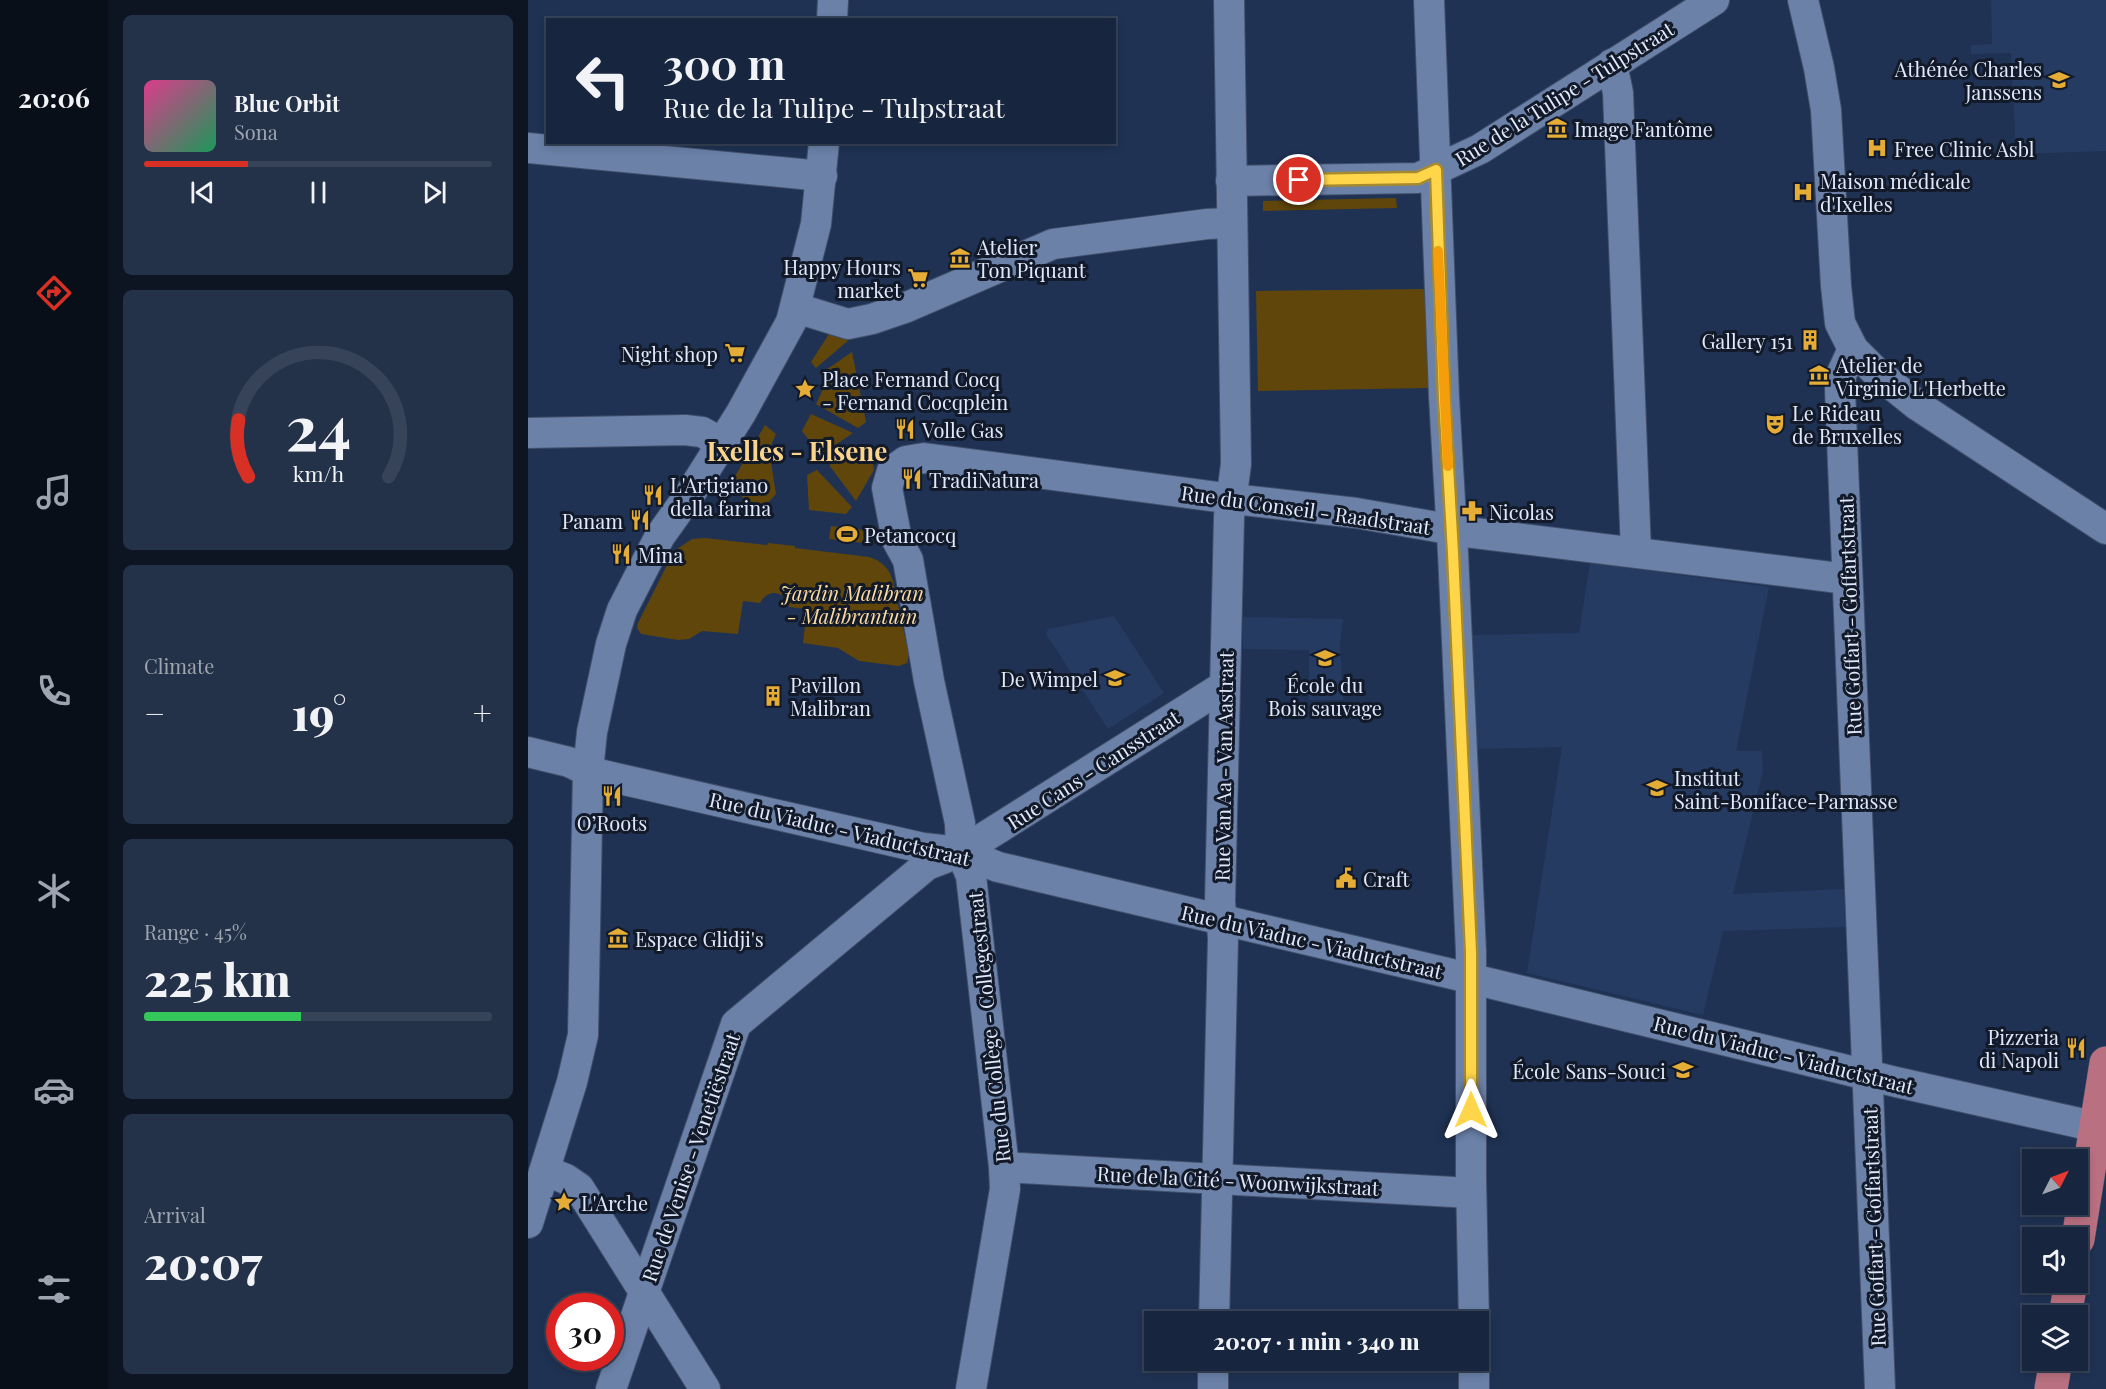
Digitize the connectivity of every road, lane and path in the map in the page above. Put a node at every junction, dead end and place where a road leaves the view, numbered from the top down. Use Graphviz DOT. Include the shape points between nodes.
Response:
graph roads {
  1 [pos="833,0"];
  2 [pos="1229,0"];
  3 [pos="1429,0"];
  4 [pos="1714,0"];
  5 [pos="1803,0"];
  6 [pos="832,18"];
  7 [pos="1612,64"];
  8 [pos="824,144"];
  9 [pos="528,148"];
  10 [pos="1436,170"];
  11 [pos="1231,181"];
  12 [pos="820,190"];
  13 [pos="1232,223"];
  14 [pos="796,308"];
  15 [pos="1853,349"];
  16 [pos="528,433"];
  17 [pos="722,443"];
  18 [pos="1233,499"];
  19 [pos="1451,529"];
  20 [pos="2106,529"];
  21 [pos="1636,552"];
  22 [pos="908,560"];
  23 [pos="1848,579"];
  24 [pos="1224,686"];
  25 [pos="528,752"];
  26 [pos="588,771"];
  27 [pos="962,852"];
  28 [pos="1222,920"];
  29 [pos="1471,978"];
  30 [pos="2106,1063"];
  31 [pos="1868,1073"];
  32 [pos="2101,1127"];
  33 [pos="1004,1167"];
  34 [pos="546,1171"];
  35 [pos="1217,1179"];
  36 [pos="1471,1193"];
  37 [pos="528,1223"];
  38 [pos="2080,1227"];
  39 [pos="643,1290"];
  40 [pos="1214,1311"];
  41 [pos="1474,1311"];
  42 [pos="1213,1371"];
  43 [pos="1474,1371"];
  44 [pos="2054,1371"];
  45 [pos="611,1389"];
  46 [pos="705,1389"];
  47 [pos="971,1389"];
  48 [pos="1213,1389"];
  49 [pos="1474,1389"];
  50 [pos="1880,1389"];
  51 [pos="2051,1389"];
  1 -- 6 [label="street"];
  2 -- 11 [label="street, Rue Van Aa - Van Aastraat"];
  3 -- 10 [label="street"];
  4 -- 7 [label="street, Rue de la Tulipe - Tulpstraat"];
  5 -- 15 [label="street" via="1826,110 1840,323"];
  7 -- 10 [label="street, Rue de la Tulipe - Tulpstraat" via="1480,149"];
  7 -- 21 [label="street" via="1618,93"];
  8 -- 12 [label="street"];
  9 -- 12 [label="street"];
  10 -- 11 [label="street, Rue de la Tulipe - Tulpstraat" via="1418,178"];
  10 -- 19 [label="street"];
  11 -- 13 [label="street, Rue Van Aa - Van Aastraat"];
  12 -- 14 [label="street"];
  13 -- 14 [label="street" via="1053,243 907,308 848,324"];
  13 -- 18 [label="street, Rue Van Aa - Van Aastraat" via="1236,464"];
  14 -- 17 [label="street" via="774,356"];
  15 -- 20 [label="street" via="1917,405"];
  15 -- 23 [label="street, Rue Goffart - Goffartstraat" via="1841,375 1840,389"];
  16 -- 17 [label="street" via="685,430 702,432"];
  17 -- 26 [label="street" via="660,536 622,610 610,644"];
  18 -- 19 [label="street, Rue du Conseil - Raadstraat"];
  18 -- 22 [label="street, Rue du Conseil - Raadstraat" via="924,458 906,460 892,471 887,488 897,540"];
  18 -- 24 [label="street, Rue Van Aa - Van Aastraat" via="1229,516"];
  19 -- 21 [label="street, Rue du Conseil - Raadstraat"];
  19 -- 29 [label="street"];
  21 -- 23 [label="street, Rue du Conseil - Raadstraat"];
  22 -- 27 [label="street, Rue du Collège - Collegestraat" via="960,823"];
  23 -- 31 [label="street, Rue Goffart - Goffartstraat"];
  24 -- 27 [label="street, Rue Cans - Cansstraat"];
  24 -- 28 [label="street, Rue Van Aa - Van Aastraat"];
  25 -- 26 [label="street, Rue du Viaduc - Viaductstraat"];
  26 -- 27 [label="street, Rue du Viaduc - Viaductstraat" via="923,848"];
  26 -- 34 [label="street" via="583,1035"];
  27 -- 28 [label="street, Rue du Viaduc - Viaductstraat" via="998,867"];
  27 -- 33 [label="street, Rue du Collège - Collegestraat" via="971,876"];
  27 -- 39 [label="street, Rue de Venise - Venetiëstraat" via="927,865 736,1024"];
  28 -- 29 [label="street, Rue du Viaduc - Viaductstraat"];
  28 -- 35 [label="street, Rue Van Aa - Van Aastraat"];
  29 -- 31 [label="street, Rue du Viaduc - Viaductstraat"];
  29 -- 36 [label="street"];
  30 -- 32 [label="main road"];
  31 -- 32 [label="street, Rue du Viaduc - Viaductstraat"];
  31 -- 50 [label="street, Rue Goffart - Goffartstraat"];
  32 -- 38 [label="main road"];
  33 -- 35 [label="street, Rue de la Cité - Woonwijkstraat"];
  33 -- 47 [label="street, Rue du Collège - Collegestraat" via="1005,1189"];
  34 -- 37 [label="street"];
  34 -- 39 [label="street" via="579,1188"];
  35 -- 36 [label="street, Rue de la Cité - Woonwijkstraat"];
  35 -- 40 [label="street, Rue Van Aa - Van Aastraat"];
  36 -- 41 [label="street"];
  39 -- 45 [label="street, Rue de Venise - Venetiëstraat"];
  39 -- 46 [label="street"];
  42 -- 48 [label="street"];
  43 -- 49 [label="street"];
  44 -- 51 [label="main road"];
}
